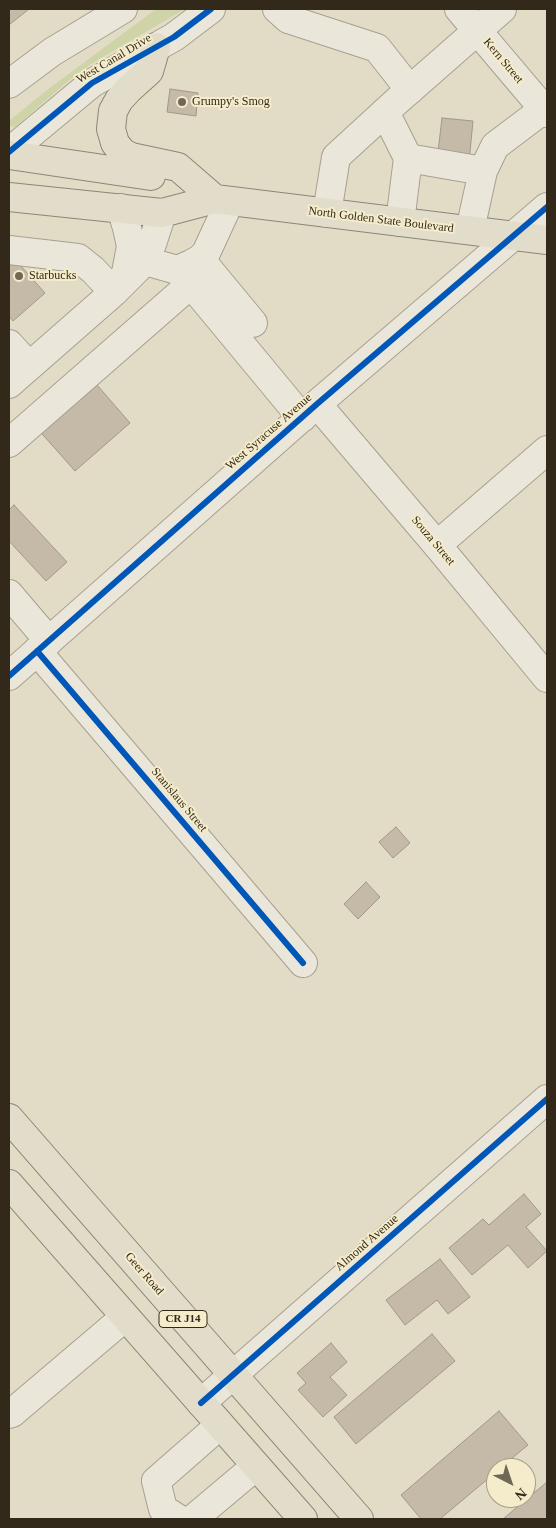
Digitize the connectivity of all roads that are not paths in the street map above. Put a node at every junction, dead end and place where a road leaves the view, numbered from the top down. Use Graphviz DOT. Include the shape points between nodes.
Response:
graph roads {
  1 [pos="123,9"];
  2 [pos="211,9"];
  3 [pos="277,9"];
  4 [pos="459,9"];
  5 [pos="502,9"];
  6 [pos="477,30"];
  7 [pos="156,47"];
  8 [pos="9,84"];
  9 [pos="410,90"];
  10 [pos="545,111"];
  11 [pos="385,112"];
  12 [pos="9,153"];
  13 [pos="408,158"];
  14 [pos="483,171"];
  15 [pos="214,194"];
  16 [pos="9,197"];
  17 [pos="547,207"];
  18 [pos="121,208"];
  19 [pos="162,213"];
  20 [pos="327,213"];
  21 [pos="400,222"];
  22 [pos="470,230"];
  23 [pos="514,236"];
  24 [pos="547,240"];
  25 [pos="9,250"];
  26 [pos="142,260"];
  27 [pos="189,271"];
  28 [pos="114,292"];
  29 [pos="253,323"];
  30 [pos="9,344"];
  31 [pos="19,375"];
  32 [pos="309,411"];
  33 [pos="9,443"];
  34 [pos="547,450"];
  35 [pos="437,545"];
  36 [pos="9,594"];
  37 [pos="44,646"];
  38 [pos="9,676"];
  39 [pos="547,678"];
  40 [pos="303,963"];
  41 [pos="547,1099"];
  42 [pos="9,1118"];
  43 [pos="9,1184"];
  44 [pos="125,1316"];
  45 [pos="232,1376"];
  46 [pos="201,1403"];
  47 [pos="9,1414"];
  48 [pos="220,1424"];
  49 [pos="256,1466"];
  50 [pos="164,1516"];
  51 [pos="300,1518"];
  52 [pos="193,1519"];
  53 [pos="359,1519"];
  1 -- 8 [label="street" via="52,52"];
  2 -- 7 [label="street, West Canal Drive"];
  3 -- 9 [label="street" via="288,19 377,48"];
  4 -- 6 [label="street, Kern Street"];
  5 -- 6 [label="street"];
  6 -- 9 [label="street"];
  6 -- 10 [label="street, Kern Street"];
  7 -- 12 [label="street, West Canal Drive" via="92,83"];
  7 -- 15 [label="main road" via="149,70 129,88 116,106 112,118 115,143 126,155 136,159 178,167"];
  9 -- 11 [label="street"];
  10 -- 14 [label="street" via="496,146"];
  11 -- 13 [label="street"];
  11 -- 20 [label="street" via="336,157"];
  12 -- 15 [label="main road, North Golden State Boulevard"];
  13 -- 14 [label="street"];
  13 -- 21 [label="street"];
  14 -- 22 [label="street"];
  15 -- 19 [label="main road, North Golden State Boulevard"];
  15 -- 20 [label="main road, North Golden State Boulevard"];
  15 -- 27 [label="street" via="210,245"];
  16 -- 18 [label="main road, North Golden State Boulevard"];
  17 -- 23 [label="street, West Syracuse Avenue"];
  18 -- 19 [label="main road, North Golden State Boulevard"];
  18 -- 28 [label="street" via="131,246 126,273"];
  19 -- 26 [label="street" via="152,244"];
  20 -- 21 [label="main road, North Golden State Boulevard"];
  21 -- 22 [label="main road, North Golden State Boulevard"];
  22 -- 23 [label="main road, North Golden State Boulevard"];
  23 -- 24 [label="main road, North Golden State Boulevard"];
  23 -- 32 [label="street, West Syracuse Avenue"];
  25 -- 28 [label="street" via="78,258"];
  26 -- 27 [label="street"];
  26 -- 28 [label="street"];
  27 -- 29 [label="street"];
  27 -- 32 [label="street, Souza Street"];
  27 -- 33 [label="street"];
  28 -- 31 [label="street"];
  30 -- 31 [label="street"];
  32 -- 35 [label="street, Souza Street"];
  32 -- 37 [label="street, West Syracuse Avenue"];
  34 -- 35 [label="street"];
  35 -- 39 [label="street, Souza Street"];
  36 -- 37 [label="street, Stanislaus Street"];
  37 -- 38 [label="street, West Syracuse Avenue"];
  37 -- 40 [label="street, Stanislaus Street"];
  41 -- 45 [label="street, Almond Avenue"];
  42 -- 45 [label="main road, Geer Road / CR J14"];
  43 -- 44 [label="main road, CR J14"];
  44 -- 46 [label="main road, CR J14"];
  44 -- 47 [label="street"];
  45 -- 46 [label="street, Almond Avenue"];
  45 -- 53 [label="main road, Geer Road / CR J14"];
  46 -- 48 [label="main road, CR J14"];
  48 -- 49 [label="main road, CR J14"];
  48 -- 50 [label="street" via="156,1481"];
  49 -- 51 [label="main road, CR J14"];
  49 -- 52 [label="street"];
}
